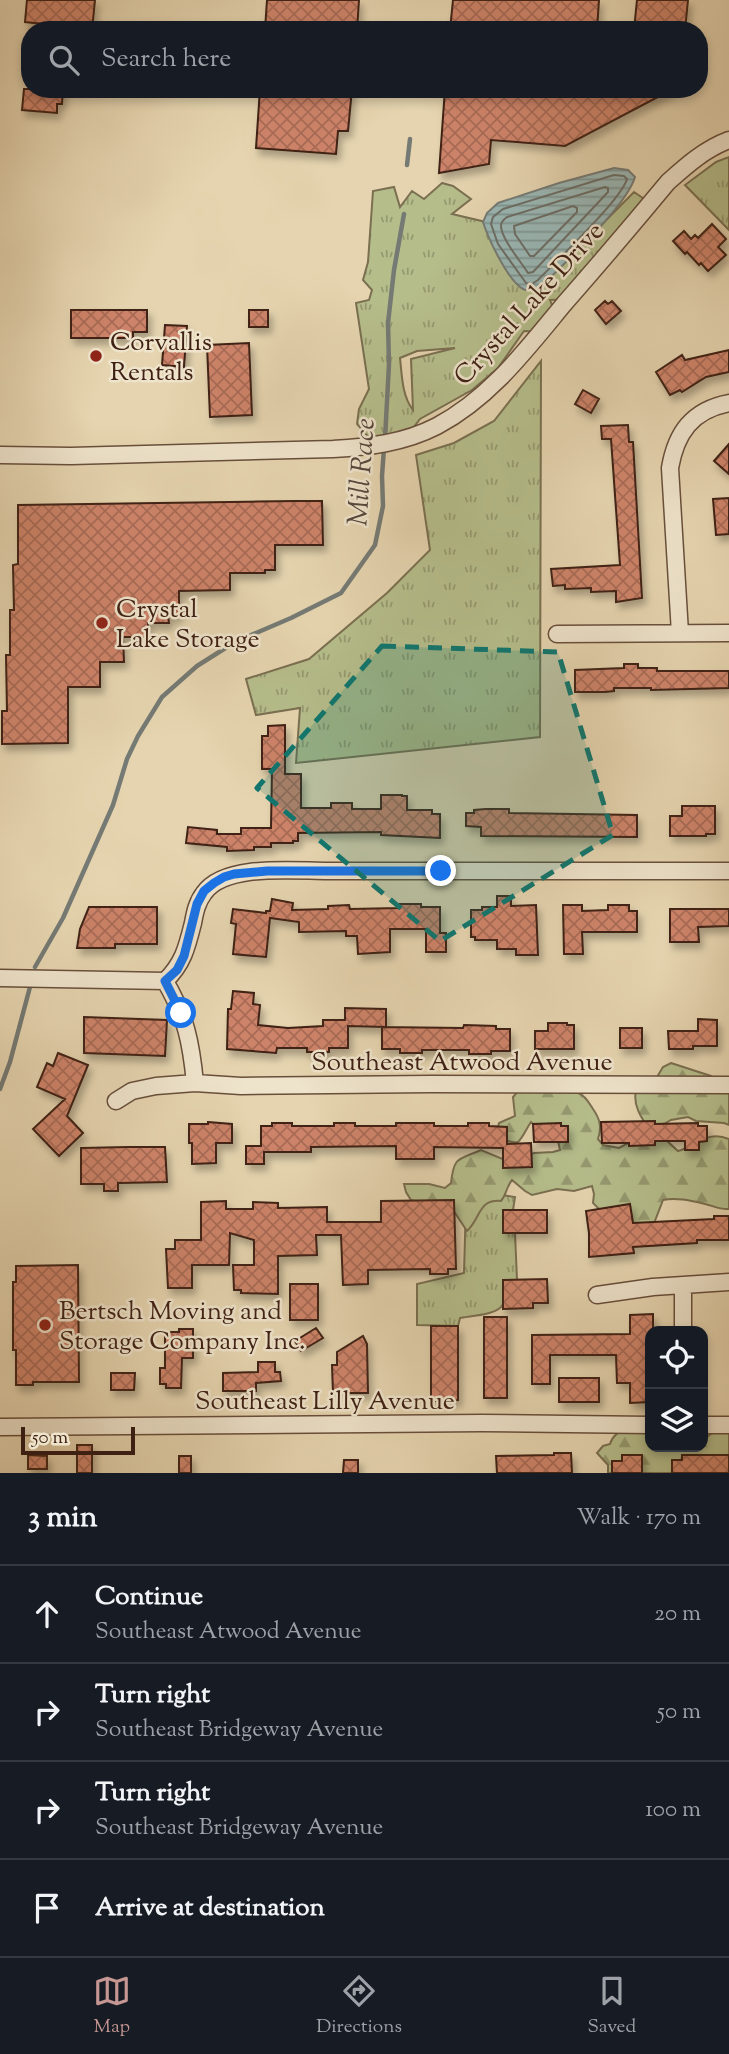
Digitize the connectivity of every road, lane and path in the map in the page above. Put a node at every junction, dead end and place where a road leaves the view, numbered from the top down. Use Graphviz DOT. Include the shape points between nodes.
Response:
graph roads {
  1 [pos="729,139"];
  2 [pos="729,403"];
  3 [pos="0,455"];
  4 [pos="680,633"];
  5 [pos="729,633"];
  6 [pos="557,634"];
  7 [pos="729,871"];
  8 [pos="0,978"];
  9 [pos="165,981"];
  10 [pos="195,1083"];
  11 [pos="729,1085"];
  12 [pos="116,1101"];
  13 [pos="729,1282"];
  14 [pos="683,1285"];
  15 [pos="597,1295"];
  16 [pos="683,1326"];
  17 [pos="645,1425"];
  18 [pos="708,1425"];
  19 [pos="729,1425"];
  20 [pos="0,1427"];
  1 -- 3 [label="street, Crystal Lake Drive" via="692,160 668,182 513,365 473,403 435,427 371,447"];
  2 -- 4 [label="street" via="692,420 673,451 670,468"];
  4 -- 5 [label="street"];
  4 -- 6 [label="street"];
  7 -- 9 [label="street" via="234,874 204,891 184,956"];
  8 -- 9 [label="street"];
  9 -- 10 [label="street" via="186,1026"];
  10 -- 11 [label="street, Southeast Atwood Avenue"];
  10 -- 12 [label="street, Southeast Atwood Avenue" via="132,1091"];
  13 -- 14 [label="street"];
  14 -- 15 [label="street"];
  14 -- 16 [label="street"];
  17 -- 20 [label="street, Southeast Lilly Avenue"];
  18 -- 19 [label="street"];
}
